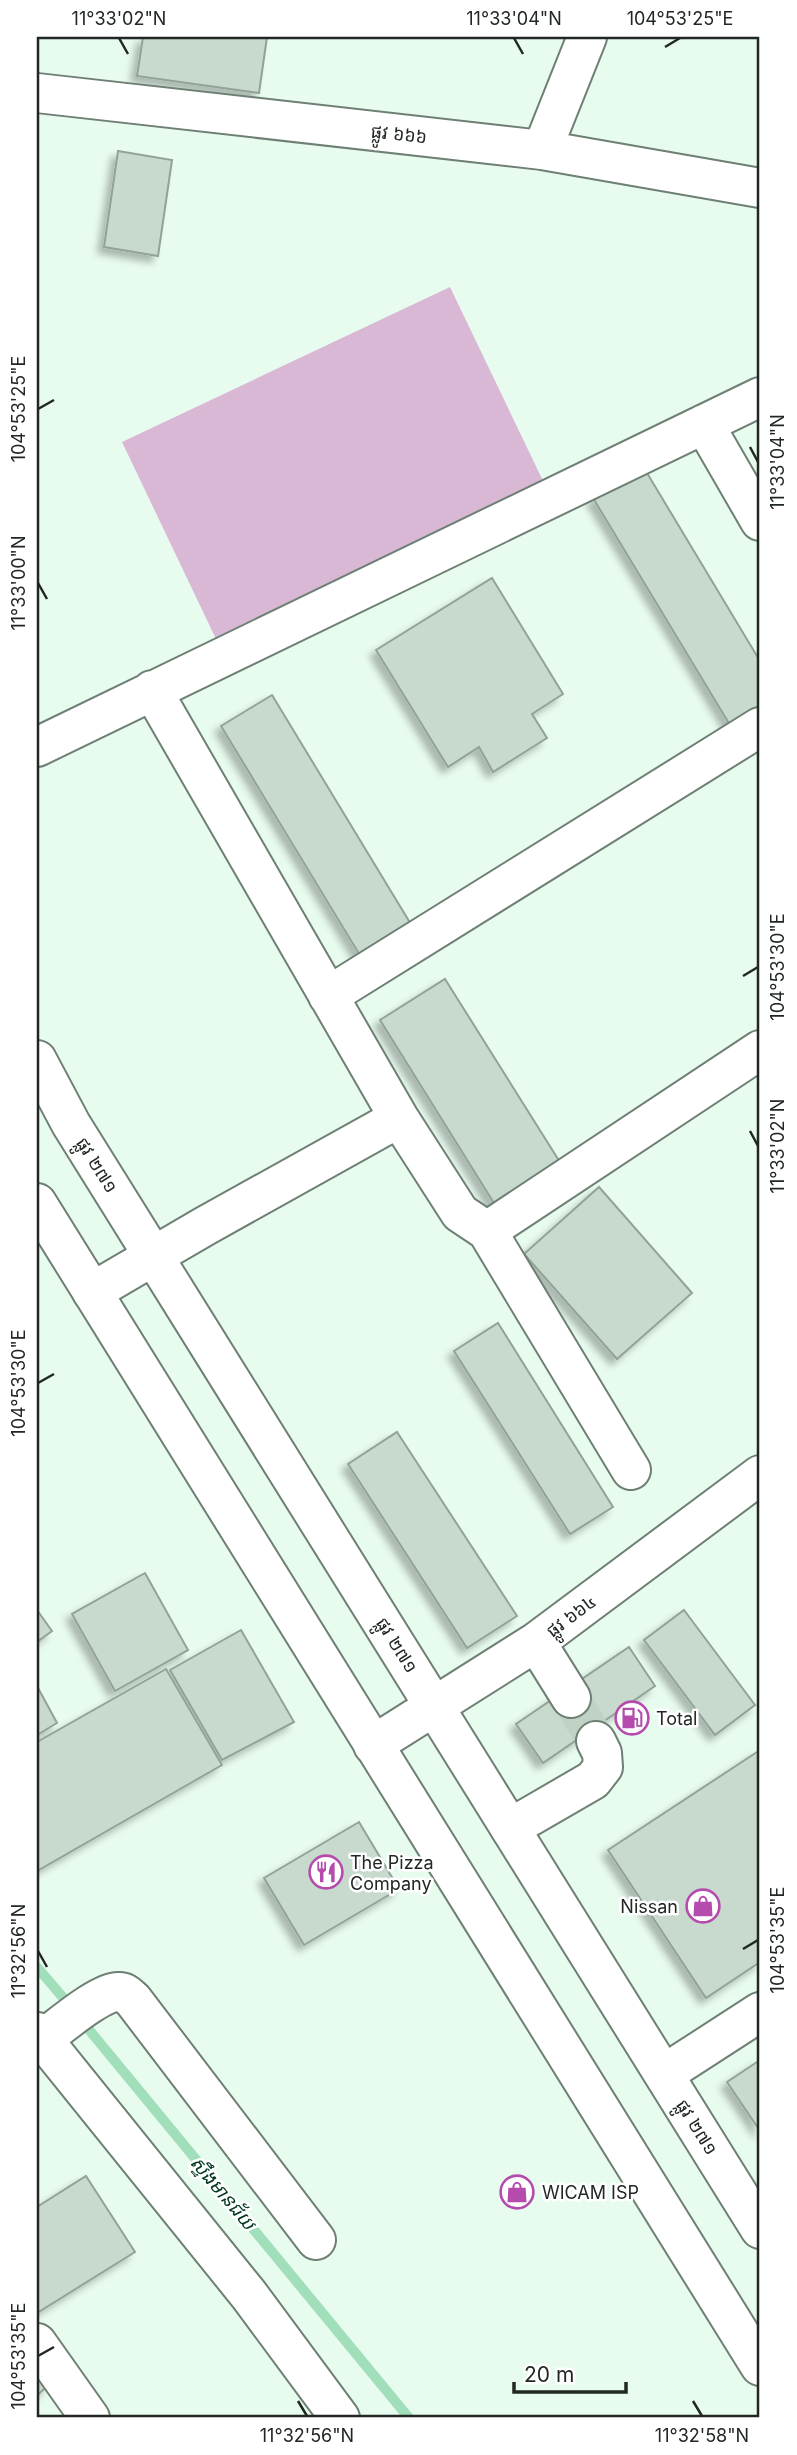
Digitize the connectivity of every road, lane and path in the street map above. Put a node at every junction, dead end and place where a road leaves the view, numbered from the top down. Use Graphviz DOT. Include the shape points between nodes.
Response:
graph roads {
  1 [pos="587,37"];
  2 [pos="37,93"];
  3 [pos="542,150"];
  4 [pos="760,188"];
  5 [pos="760,397"];
  6 [pos="704,424"];
  7 [pos="760,522"];
  8 [pos="152,690"];
  9 [pos="760,727"];
  10 [pos="37,747"];
  11 [pos="328,996"];
  12 [pos="760,1050"];
  13 [pos="37,1060"];
  14 [pos="399,1118"];
  15 [pos="37,1203"];
  16 [pos="486,1231"];
  17 [pos="154,1256"];
  18 [pos="92,1292"];
  19 [pos="631,1470"];
  20 [pos="760,1475"];
  21 [pos="536,1642"];
  22 [pos="571,1698"];
  23 [pos="435,1706"];
  24 [pos="596,1741"];
  25 [pos="373,1745"];
  26 [pos="510,1828"];
  27 [pos="760,2012"];
  28 [pos="47,2032"];
  29 [pos="664,2074"];
  30 [pos="760,2229"];
  31 [pos="316,2240"];
  32 [pos="37,2343"];
  33 [pos="760,2366"];
  34 [pos="90,2418"];
  35 [pos="340,2418"];
  1 -- 3 [label="main road"];
  2 -- 3 [label="main road, ផ្លូវ ៦៦៦"];
  3 -- 4 [label="main road, ផ្លូវ ៦៦៦"];
  5 -- 6 [label="main road"];
  6 -- 7 [label="main road"];
  6 -- 8 [label="main road"];
  8 -- 10 [label="main road"];
  8 -- 11 [label="main road"];
  9 -- 11 [label="main road"];
  11 -- 14 [label="main road"];
  12 -- 16 [label="main road"];
  13 -- 17 [label="main road, ផ្លូវ ២៧១" via="71,1124"];
  14 -- 16 [label="main road" via="460,1213"];
  14 -- 17 [label="main road"];
  15 -- 18 [label="main road"];
  16 -- 19 [label="main road"];
  17 -- 18 [label="main road"];
  17 -- 23 [label="main road, ផ្លូវ ២៧១"];
  18 -- 25 [label="main road"];
  20 -- 21 [label="main road, ផ្លូវ ៦៦៤"];
  21 -- 22 [label="main road"];
  21 -- 23 [label="main road, ផ្លូវ ៦៦៤"];
  23 -- 25 [label="main road, ផ្លូវ ៦៦៤"];
  23 -- 26 [label="main road, ផ្លូវ ២៧១"];
  24 -- 26 [label="main road" via="603,1767 593,1780"];
  25 -- 33 [label="main road"];
  26 -- 29 [label="main road, ផ្លូវ ២៧១"];
  27 -- 29 [label="main road"];
  28 -- 31 [label="main road" via="99,1999 124,1992"];
  28 -- 35 [label="main road"];
  29 -- 30 [label="main road, ផ្លូវ ២៧១"];
  32 -- 34 [label="main road"];
}
